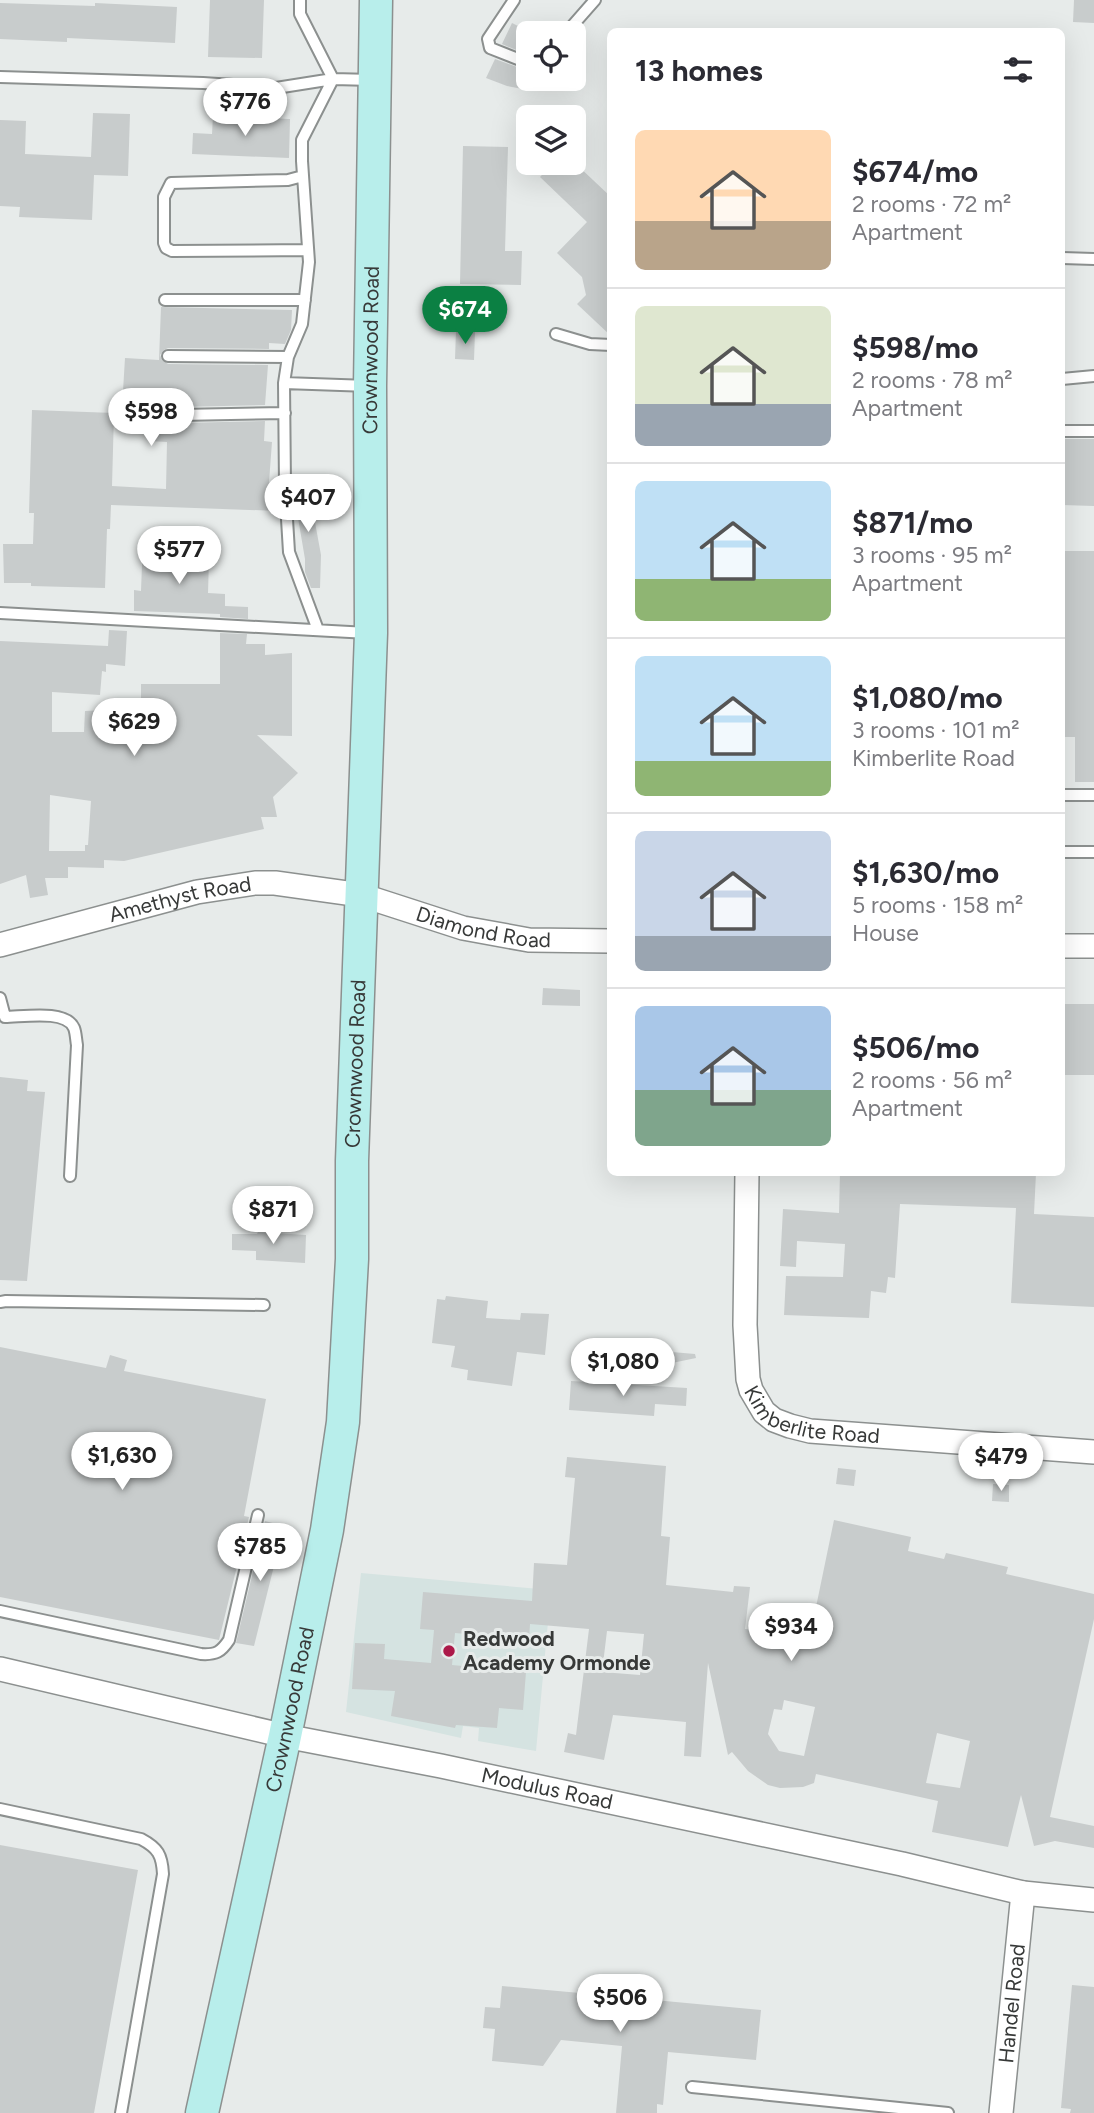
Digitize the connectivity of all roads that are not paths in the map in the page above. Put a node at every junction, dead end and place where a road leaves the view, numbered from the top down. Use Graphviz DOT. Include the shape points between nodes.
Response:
graph roads {
  1 [pos="300,0"];
  2 [pos="376,0"];
  3 [pos="514,0"];
  4 [pos="595,0"];
  5 [pos="578,21"];
  6 [pos="516,58"];
  7 [pos="0,77"];
  8 [pos="333,79"];
  9 [pos="376,80"];
  10 [pos="303,176"];
  11 [pos="308,250"];
  12 [pos="1065,258"];
  13 [pos="1094,258"];
  14 [pos="165,300"];
  15 [pos="305,300"];
  16 [pos="556,334"];
  17 [pos="607,345"];
  18 [pos="168,356"];
  19 [pos="288,357"];
  20 [pos="1094,376"];
  21 [pos="1065,379"];
  22 [pos="284,383"];
  23 [pos="370,386"];
  24 [pos="285,413"];
  25 [pos="180,415"];
  26 [pos="1065,431"];
  27 [pos="1094,431"];
  28 [pos="0,612"];
  29 [pos="318,630"];
  30 [pos="371,633"];
  31 [pos="1065,795"];
  32 [pos="1094,795"];
  33 [pos="1065,852"];
  34 [pos="1094,852"];
  35 [pos="361,895"];
  36 [pos="607,941"];
  37 [pos="0,945"];
  38 [pos="1065,946"];
  39 [pos="1094,946"];
  40 [pos="0,998"];
  41 [pos="2,1018"];
  42 [pos="70,1176"];
  43 [pos="747,1176"];
  44 [pos="0,1302"];
  45 [pos="264,1305"];
  46 [pos="1094,1452"];
  47 [pos="258,1515"];
  48 [pos="0,1611"];
  49 [pos="0,1669"];
  50 [pos="285,1735"];
  51 [pos="0,1809"];
  52 [pos="1023,1893"];
  53 [pos="1094,1900"];
  54 [pos="692,2087"];
  55 [pos="121,2113"];
  56 [pos="202,2113"];
  57 [pos="948,2113"];
  58 [pos="1000,2113"];
  1 -- 8 [label="lane" via="300,14"];
  2 -- 9 [label="main road, Crownwood Road"];
  3 -- 6 [label="lane" via="488,44"];
  4 -- 5 [label="lane"];
  7 -- 8 [label="lane" via="276,88"];
  8 -- 9 [label="lane"];
  8 -- 10 [label="lane" via="302,140"];
  9 -- 23 [label="main road, Crownwood Road"];
  10 -- 11 [label="lane"];
  10 -- 11 [label="lane" via="171,183 164,197 164,243 172,251"];
  11 -- 15 [label="lane"];
  12 -- 13 [label="lane"];
  14 -- 15 [label="lane"];
  15 -- 19 [label="lane" via="302,324"];
  16 -- 17 [label="lane"];
  18 -- 19 [label="lane"];
  19 -- 22 [label="lane"];
  20 -- 21 [label="lane"];
  22 -- 23 [label="lane"];
  22 -- 24 [label="lane"];
  23 -- 30 [label="main road, Crownwood Road"];
  24 -- 25 [label="lane"];
  24 -- 29 [label="lane" via="289,552"];
  26 -- 27 [label="lane"];
  28 -- 29 [label="lane"];
  29 -- 30 [label="lane"];
  30 -- 35 [label="main road, Crownwood Road"];
  31 -- 32 [label="lane"];
  33 -- 34 [label="lane"];
  35 -- 36 [label="street, Diamond Road" via="488,933 529,940"];
  35 -- 37 [label="street, Amethyst Road" via="275,883 233,885"];
  35 -- 50 [label="main road, Crownwood Road" via="343,1422 327,1530"];
  38 -- 39 [label="street"];
  40 -- 41 [label="lane"];
  41 -- 42 [label="lane" via="55,1016 74,1026 77,1045"];
  43 -- 46 [label="street, Kimberlite Road" via="748,1378 764,1412 774,1420 810,1431"];
  44 -- 45 [label="lane"];
  47 -- 48 [label="lane" via="229,1640 214,1655"];
  49 -- 50 [label="street, Modulus Road"];
  50 -- 52 [label="street, Modulus Road"];
  50 -- 56 [label="main road, Crownwood Road"];
  51 -- 55 [label="lane" via="141,1839 156,1847 162,1860"];
  52 -- 53 [label="street, Modulus Road"];
  52 -- 58 [label="street, Handel Road"];
  54 -- 57 [label="lane"];
}
